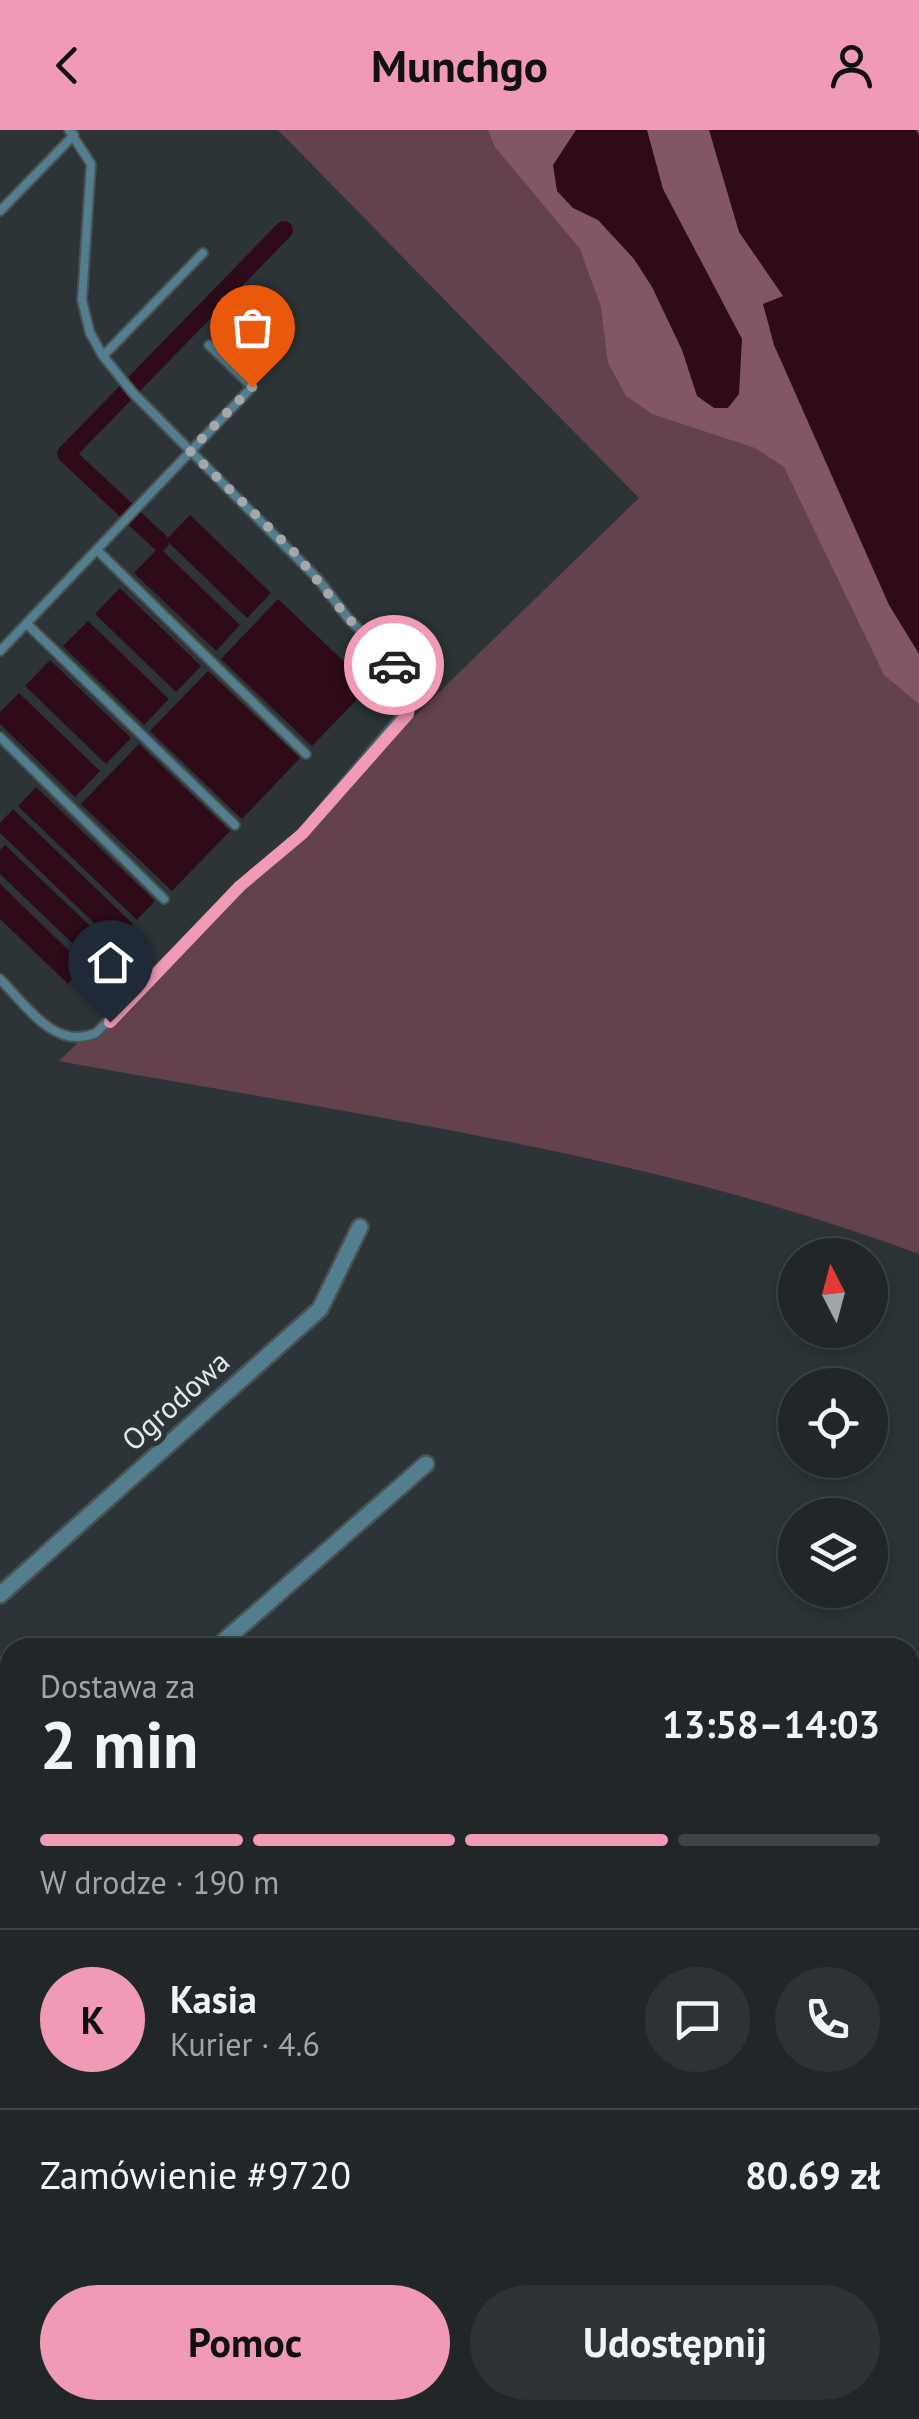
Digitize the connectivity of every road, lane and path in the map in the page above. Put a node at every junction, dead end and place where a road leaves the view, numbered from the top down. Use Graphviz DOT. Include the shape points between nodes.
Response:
graph roads {
  1 [pos="72,132"];
  2 [pos="0,210"];
  3 [pos="203,253"];
  4 [pos="209,345"];
  5 [pos="103,356"];
  6 [pos="190,451"];
  7 [pos="96,550"];
  8 [pos="26,624"];
  9 [pos="0,651"];
  10 [pos="0,737"];
  11 [pos="306,754"];
  12 [pos="234,825"];
  13 [pos="164,899"];
  14 [pos="0,979"];
  15 [pos="360,1227"];
  16 [pos="426,1464"];
  17 [pos="0,1595"];
  18 [pos="227,1638"];
  1 -- 2 [label="lane"];
  1 -- 5 [label="lane" via="91,164 82,300"];
  3 -- 5 [label="lane"];
  4 -- 6 [label="lane" via="252,387"];
  5 -- 6 [label="lane"];
  6 -- 7 [label="lane"];
  6 -- 14 [label="lane" via="294,552 401,672 413,702 302,834 240,886 96,1033 73,1039 50,1030"];
  7 -- 8 [label="lane"];
  7 -- 11 [label="lane"];
  8 -- 9 [label="lane"];
  8 -- 12 [label="lane"];
  10 -- 13 [label="lane"];
  15 -- 17 [label="street, Ogrodowa" via="320,1309"];
  16 -- 18 [label="street"];
}
